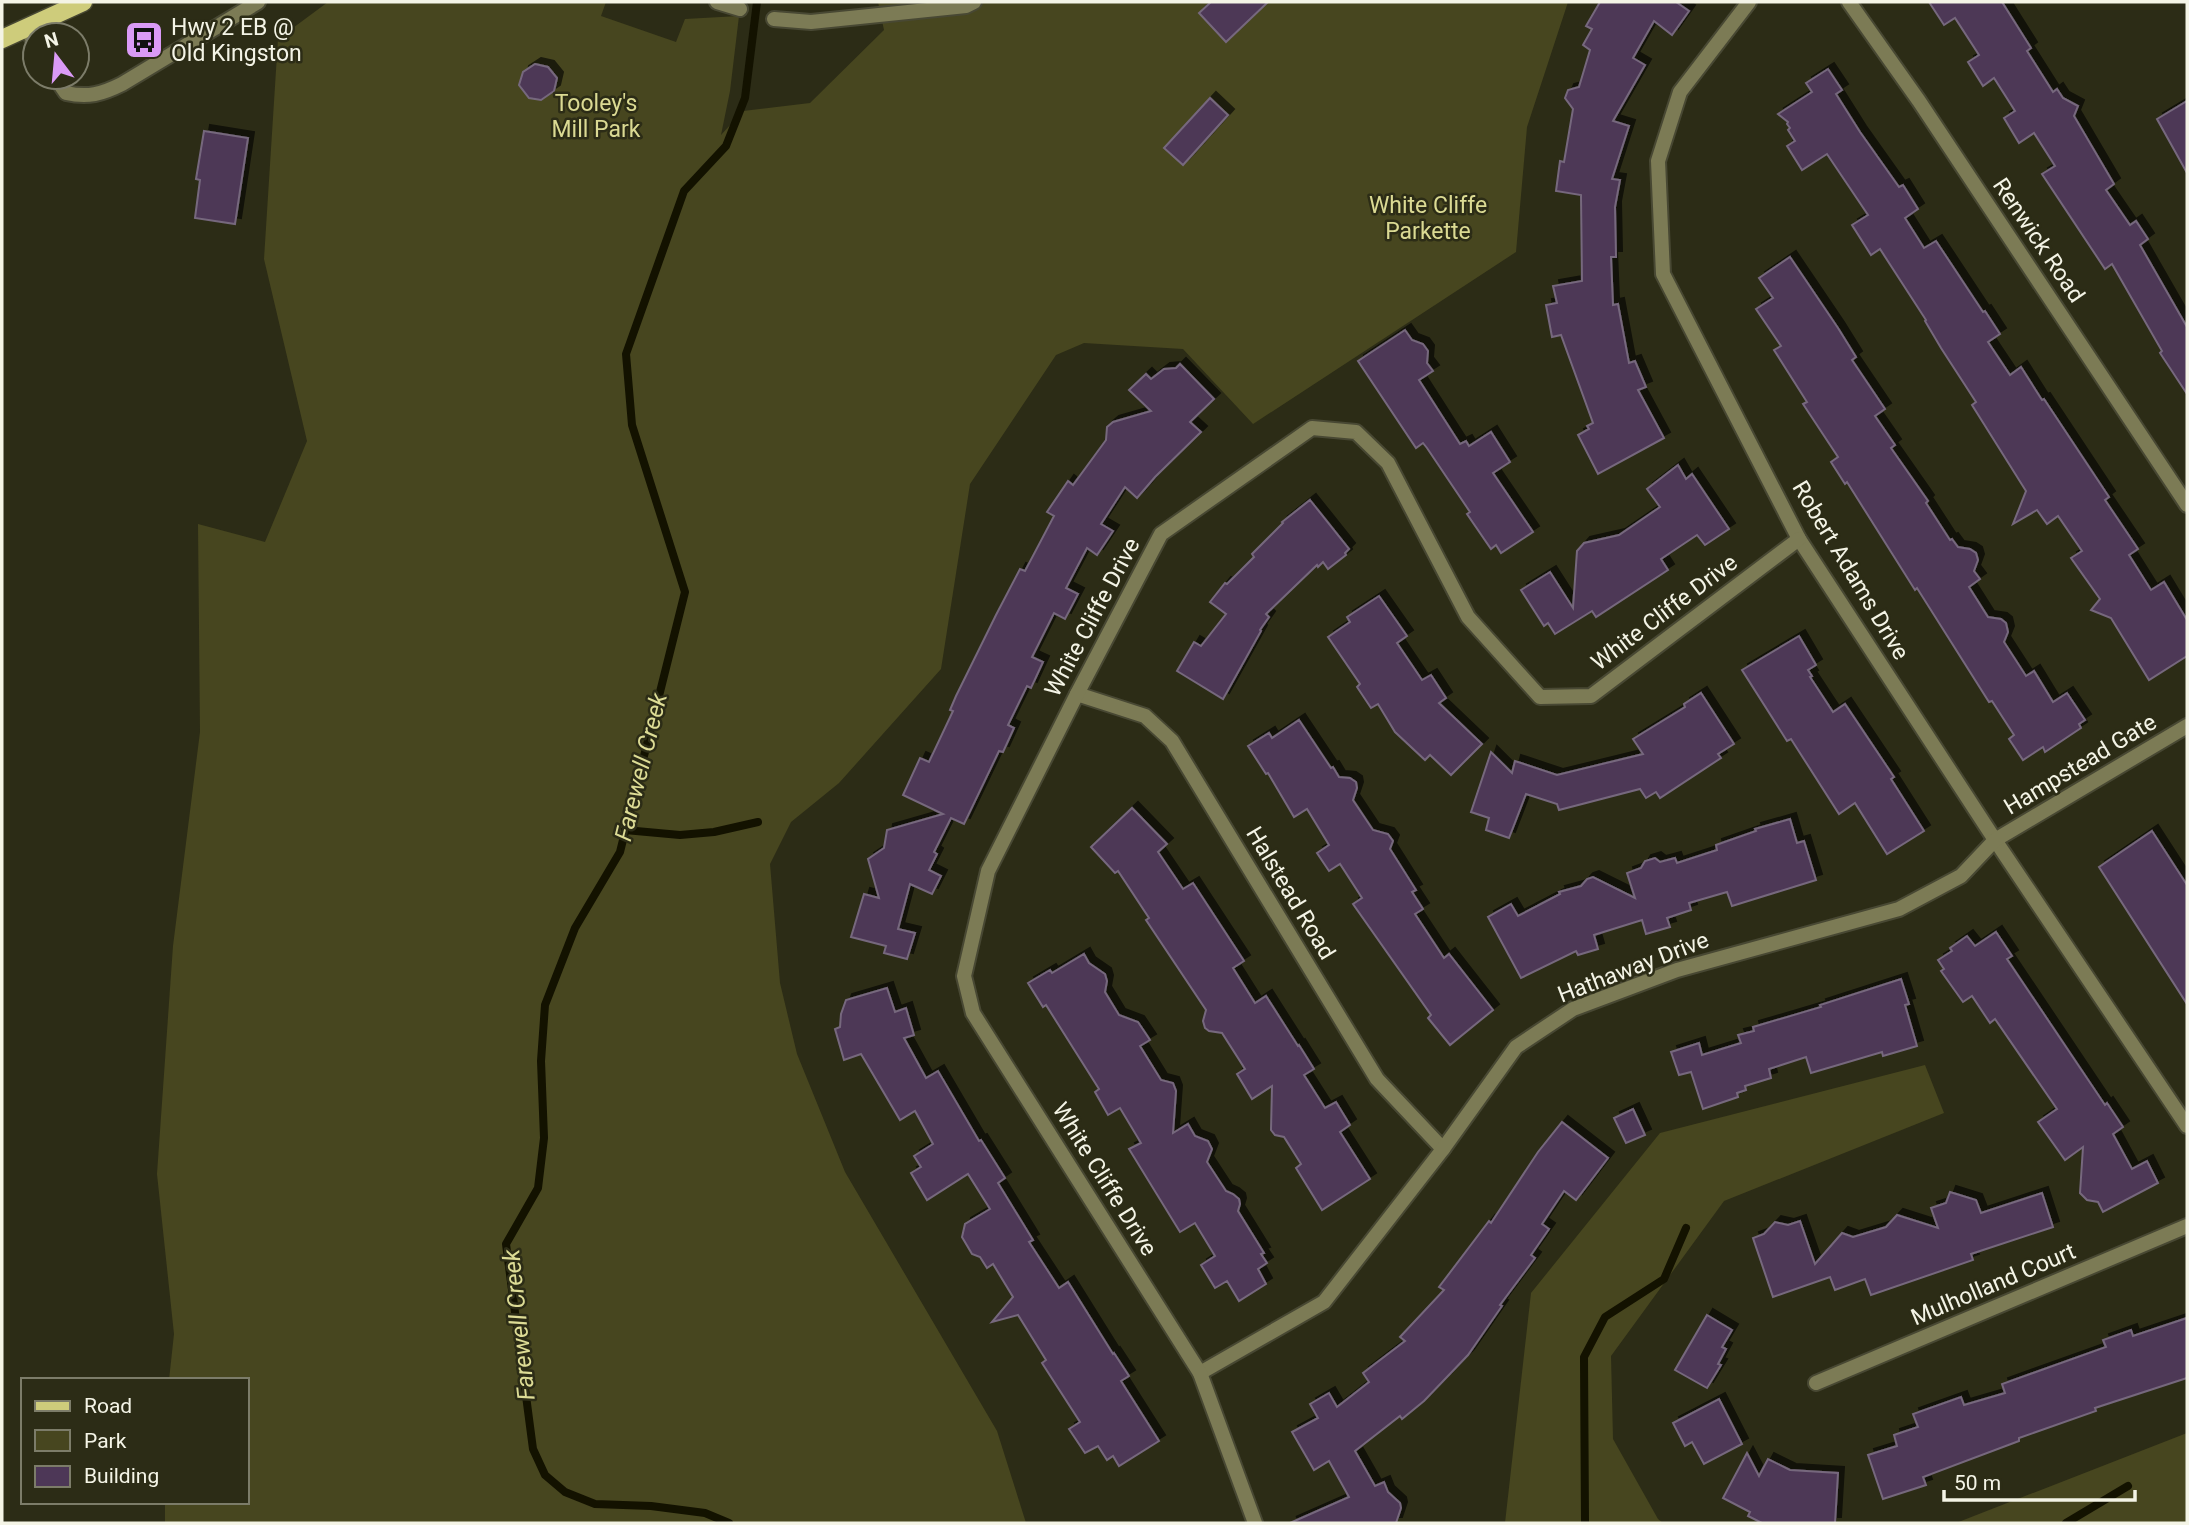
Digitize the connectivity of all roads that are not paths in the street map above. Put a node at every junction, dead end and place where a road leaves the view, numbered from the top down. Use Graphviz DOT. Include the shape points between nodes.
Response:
graph roads {
  1 [pos="83,2"];
  2 [pos="258,2"];
  3 [pos="717,2"];
  4 [pos="974,2"];
  5 [pos="1749,2"];
  6 [pos="1849,2"];
  7 [pos="740,9"];
  8 [pos="774,19"];
  9 [pos="53,21"];
  10 [pos="21,36"];
  11 [pos="2,39"];
  12 [pos="65,91"];
  13 [pos="2187,505"];
  14 [pos="1799,539"];
  15 [pos="1077,694"];
  16 [pos="2187,726"];
  17 [pos="1995,840"];
  18 [pos="2187,1126"];
  19 [pos="1443,1149"];
  20 [pos="2187,1226"];
  21 [pos="1200,1373"];
  22 [pos="1816,1383"];
  23 [pos="1255,1523"];
  1 -- 9 [label="main road"];
  2 -- 12 [label="street" via="99,95"];
  3 -- 7 [label="street"];
  4 -- 8 [label="street" via="811,22"];
  5 -- 14 [label="street, Robert Adams Drive" via="1680,92 1658,161 1663,274"];
  6 -- 13 [label="street, Renwick Road"];
  10 -- 11 [label="main road"];
  14 -- 15 [label="street, White Cliffe Drive" via="1591,696 1539,697 1468,617 1388,463 1356,432 1312,428 1161,534"];
  14 -- 17 [label="street, Robert Adams Drive"];
  15 -- 19 [label="street, Halstead Road" via="1145,716 1171,741 1377,1079"];
  15 -- 21 [label="street, White Cliffe Drive" via="988,871 964,976 973,1013"];
  16 -- 17 [label="street, Hampstead Gate"];
  17 -- 18 [label="street, Robert Adams Drive"];
  17 -- 19 [label="street, Hathaway Drive" via="1961,876 1899,909 1677,970 1573,1009 1516,1047"];
  19 -- 21 [label="street, Hathaway Drive" via="1324,1302"];
  20 -- 22 [label="street, Mulholland Court"];
  21 -- 23 [label="street, White Cliffe Drive"];
}
